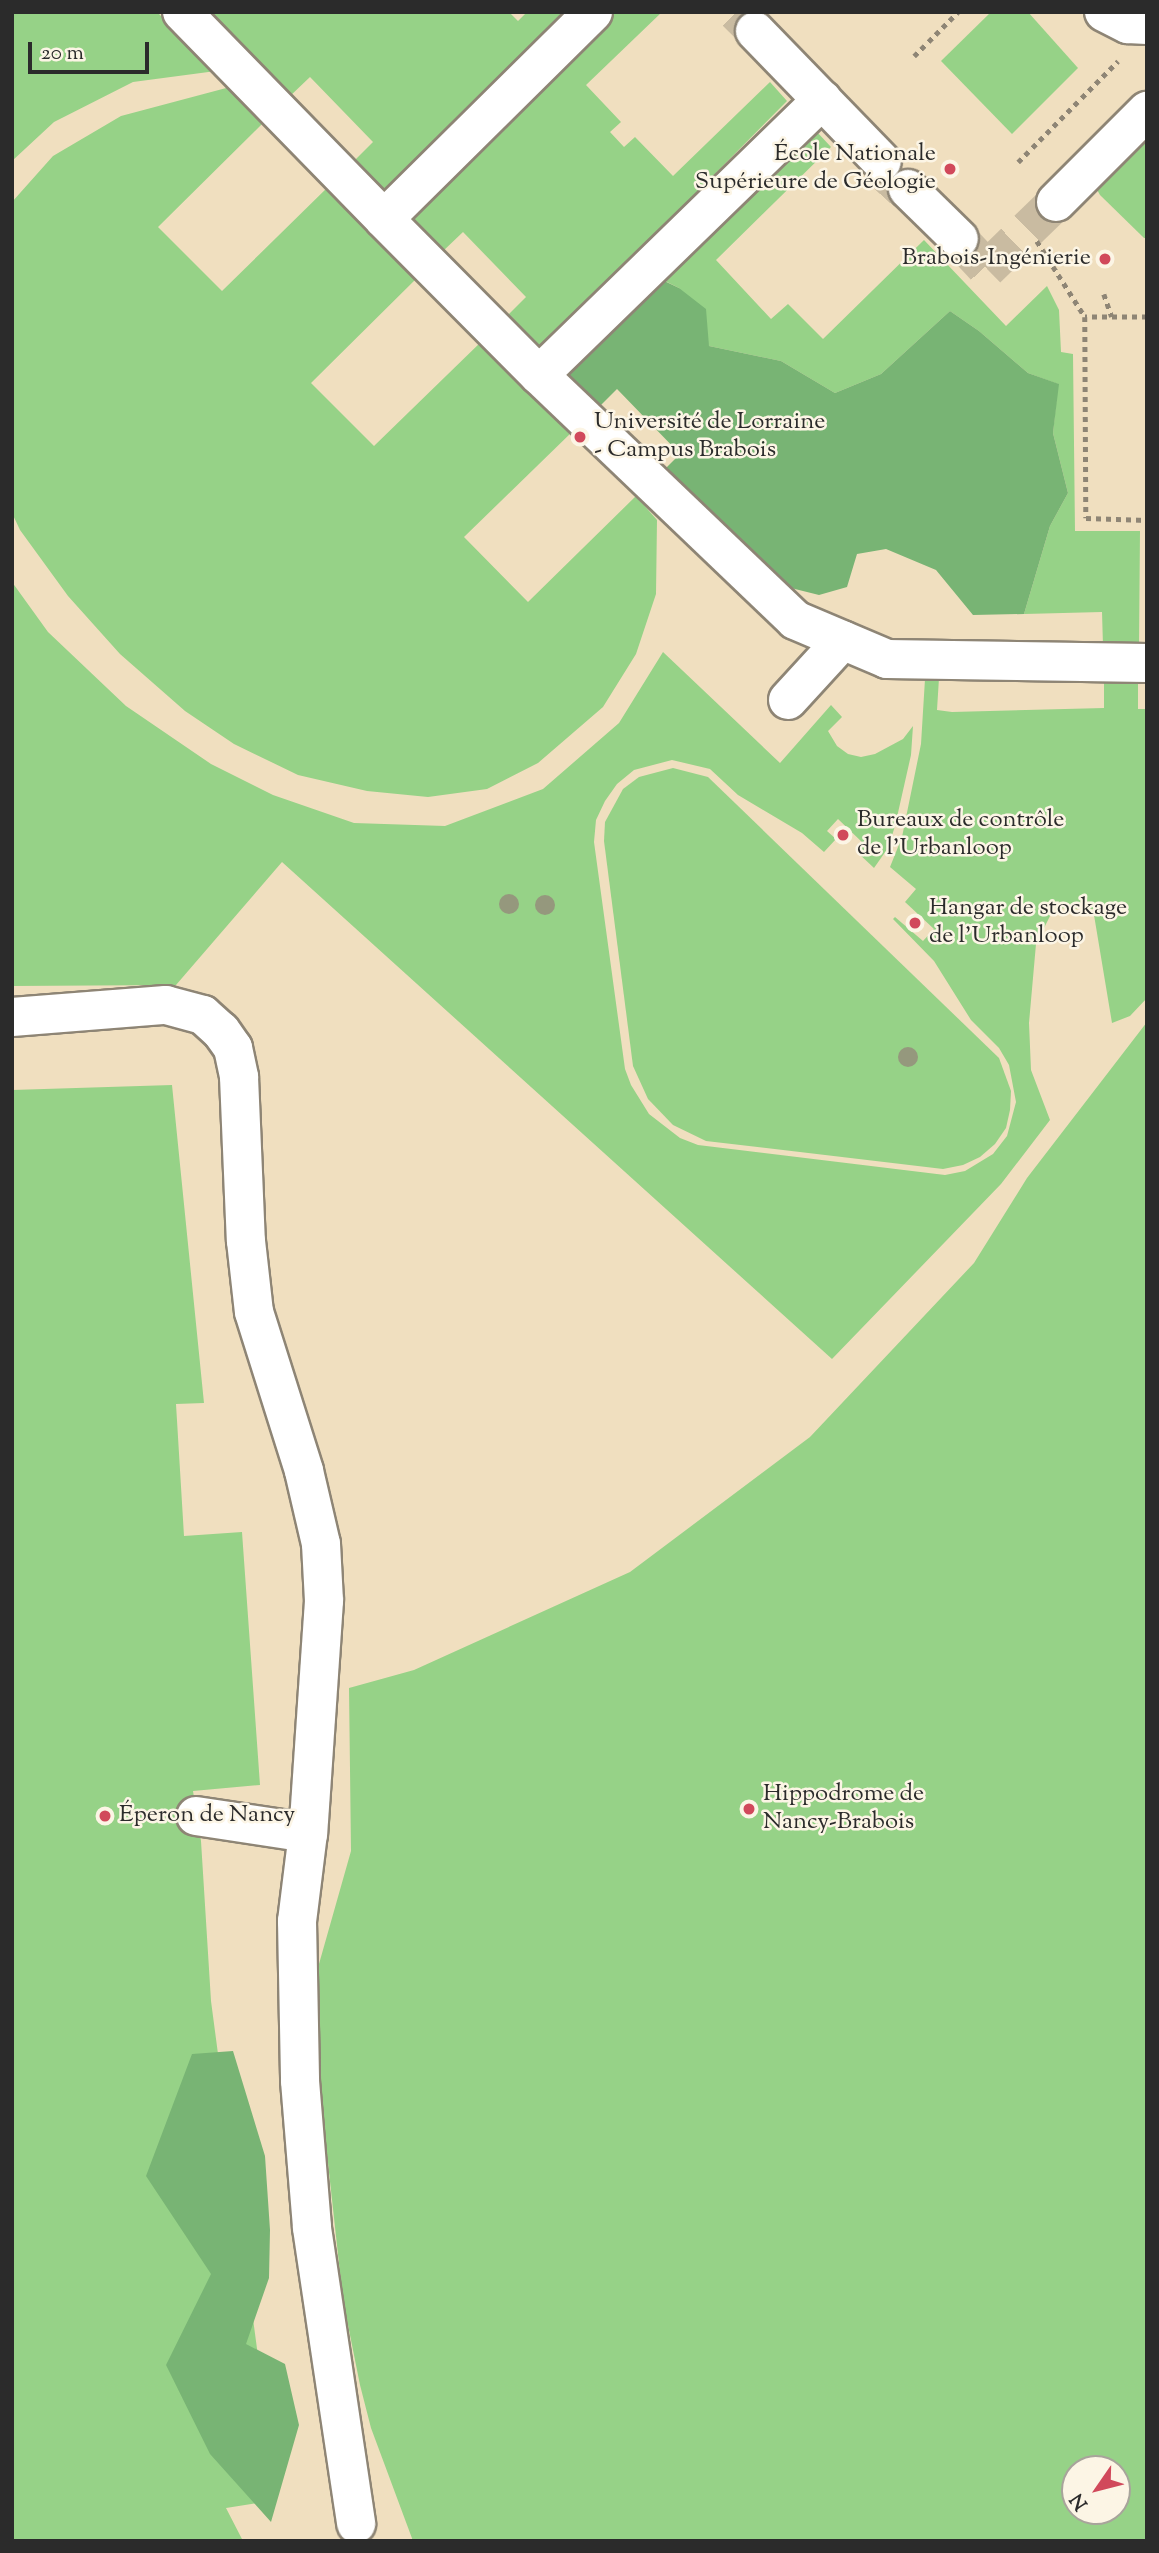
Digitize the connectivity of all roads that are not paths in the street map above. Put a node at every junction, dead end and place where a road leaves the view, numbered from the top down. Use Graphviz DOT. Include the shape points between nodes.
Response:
graph roads {
  1 [pos="182,12"];
  2 [pos="593,12"];
  3 [pos="755,31"];
  4 [pos="822,100"];
  5 [pos="1147,111"];
  6 [pos="1056,201"];
  7 [pos="384,219"];
  8 [pos="959,239"];
  9 [pos="539,375"];
  10 [pos="843,640"];
  11 [pos="1147,663"];
  12 [pos="788,700"];
  13 [pos="12,1017"];
  14 [pos="196,1816"];
  15 [pos="308,1833"];
  16 [pos="356,2524"];
  1 -- 7 [label="street"];
  2 -- 7 [label="street"];
  3 -- 4 [label="street"];
  4 -- 8 [label="street"];
  4 -- 9 [label="street"];
  5 -- 6 [label="street"];
  7 -- 9 [label="street"];
  9 -- 10 [label="street" via="795,620"];
  10 -- 11 [label="street" via="887,659"];
  10 -- 12 [label="street"];
  13 -- 15 [label="street" via="166,1005 203,1015 233,1048 239,1076 254,1312 304,1471 321,1544 324,1601"];
  14 -- 15 [label="street"];
  15 -- 16 [label="street" via="297,1921 300,2081 312,2228"];
}
